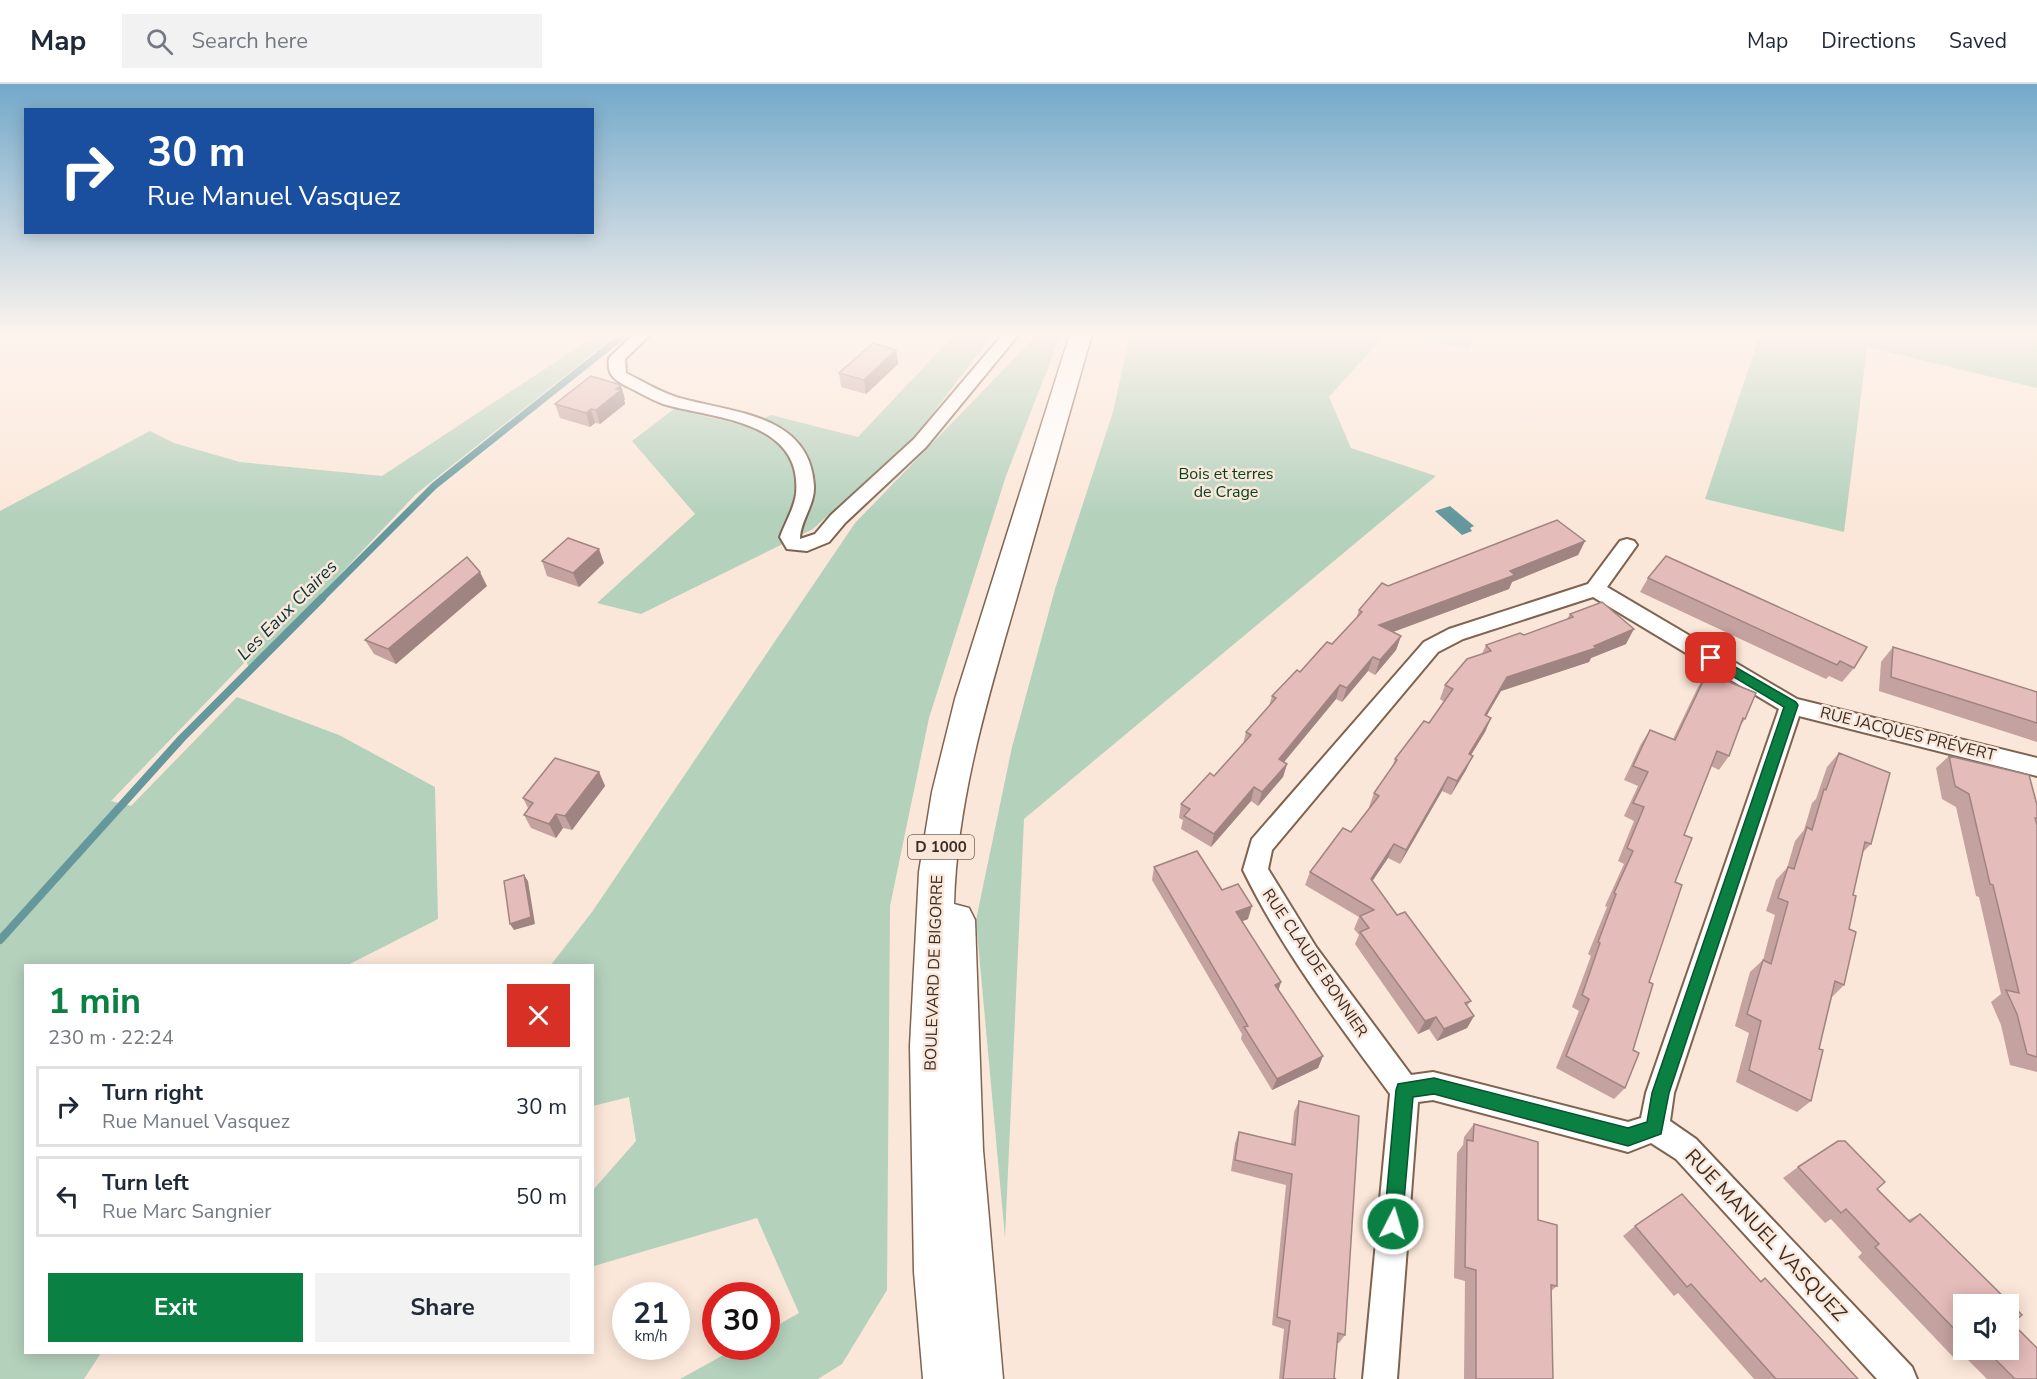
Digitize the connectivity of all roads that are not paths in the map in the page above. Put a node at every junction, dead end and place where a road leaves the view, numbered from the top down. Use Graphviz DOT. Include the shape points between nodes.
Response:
graph roads {
  1 [pos="655,394"];
  2 [pos="961,394"];
  3 [pos="1063,394"];
  4 [pos="1081,394"];
  5 [pos="1627,545"];
  6 [pos="1595,589"];
  7 [pos="1791,705"];
  8 [pos="2033,770"];
  9 [pos="1404,1090"];
  10 [pos="1654,1128"];
  11 [pos="948,1379"];
  12 [pos="978,1379"];
  13 [pos="1380,1379"];
  14 [pos="1900,1379"];
  1 -- 2 [label="street" via="757,422 782,436 796,454 805,494 790,537 794,545 807,545 822,538 920,443"];
  3 -- 11 [label="main road, BOULEVARD DE BIGORRE / D 1000" via="971,699 949,792 937,872 930,1046 937,1272"];
  4 -- 12 [label="main road, BOULEVARD DE BIGORRE / D 1000" via="991,712 971,793 956,886 956,1056"];
  5 -- 6 [label="street"];
  6 -- 7 [label="street, RUE JACQUES PRÉVERT"];
  6 -- 9 [label="street, RUE CLAUDE BONNIER" via="1456,634 1431,647 1261,846 1255,870 1277,912"];
  7 -- 8 [label="street, RUE JACQUES PRÉVERT"];
  7 -- 10 [label="street" via="1660,1093"];
  9 -- 10 [label="street" via="1434,1086 1628,1137"];
  9 -- 13 [label="street"];
  10 -- 14 [label="street, RUE MANUEL VASQUEZ" via="1686,1149"];
}
